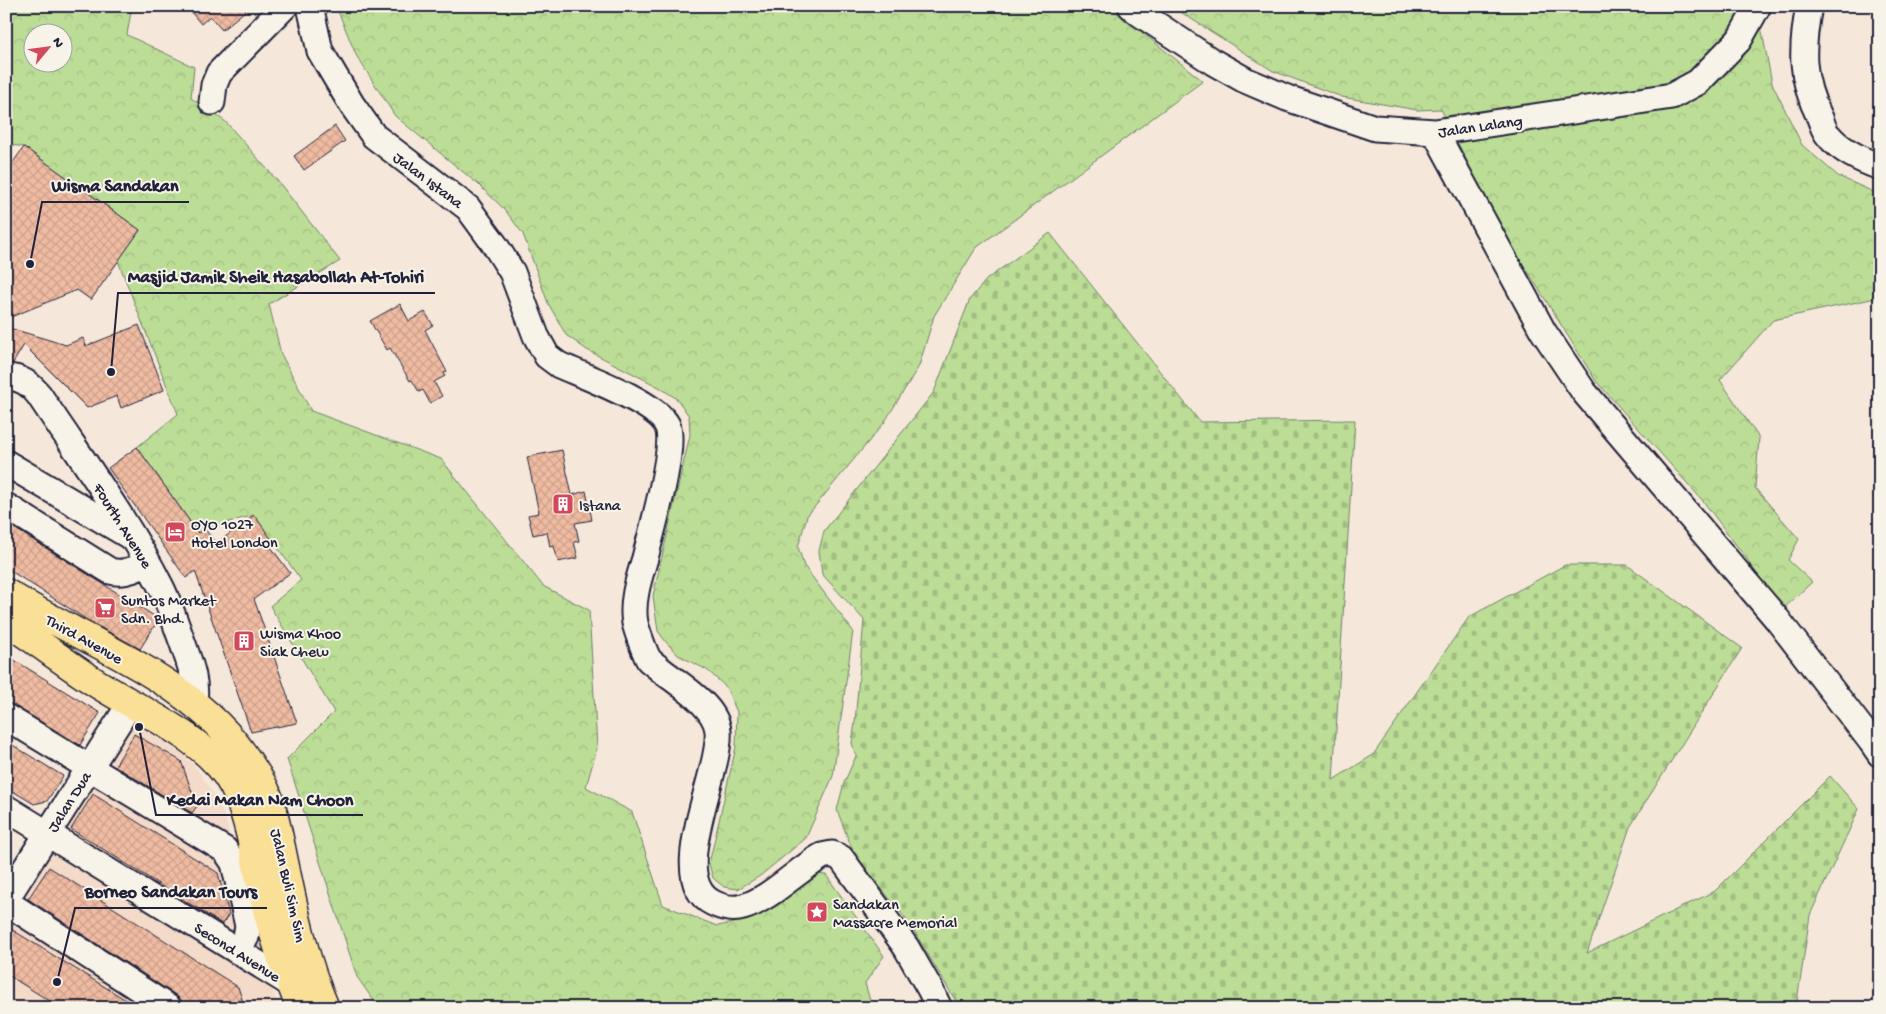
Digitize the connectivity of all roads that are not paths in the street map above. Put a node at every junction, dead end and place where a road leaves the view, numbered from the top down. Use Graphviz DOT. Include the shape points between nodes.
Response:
graph roads {
  1 [pos="285,6"];
  2 [pos="310,6"];
  3 [pos="1131,6"];
  4 [pos="1758,6"];
  5 [pos="1809,6"];
  6 [pos="212,102"];
  7 [pos="1436,132"];
  8 [pos="1880,167"];
  9 [pos="6,377"];
  10 [pos="6,463"];
  11 [pos="6,506"];
  12 [pos="136,540"];
  13 [pos="148,564"];
  14 [pos="6,592"];
  15 [pos="6,621"];
  16 [pos="165,682"];
  17 [pos="194,702"];
  18 [pos="130,704"];
  19 [pos="6,717"];
  20 [pos="1880,754"];
  21 [pos="90,767"];
  22 [pos="6,808"];
  23 [pos="48,833"];
  24 [pos="6,900"];
  25 [pos="236,951"];
  26 [pos="296,996"];
  27 [pos="169,1008"];
  28 [pos="325,1008"];
  29 [pos="938,1008"];
  1 -- 6 [label="street" via="219,73"];
  2 -- 29 [label="street, Jalan Istana" via="320,51 352,105 374,136 468,208 512,272 547,356 559,365 640,402 657,413 667,425 670,433 661,498 636,593 635,622 649,659 709,708 718,729 716,758 699,818 693,865 698,890 706,900 721,907 745,907 822,856 832,854 841,858 906,947"];
  3 -- 7 [label="street, Jalan Lalang" via="1213,62 1287,98 1375,128"];
  4 -- 7 [label="street, Jalan Lalang" via="1739,40 1698,82 1672,96"];
  5 -- 8 [label="street" via="1803,38 1804,70 1810,100 1828,135 1855,157"];
  7 -- 20 [label="street" via="1543,331 1584,392 1777,619"];
  9 -- 12 [label="street, Fourth Avenue" via="20,379 40,395"];
  10 -- 12 [label="street"];
  11 -- 13 [label="street" via="110,571 124,572"];
  12 -- 13 [label="street, Fourth Avenue"];
  13 -- 17 [label="street, Fourth Avenue" via="162,588 194,677"];
  14 -- 16 [label="main road, Third Avenue"];
  15 -- 18 [label="main road, Third Avenue"];
  16 -- 17 [label="main road, Jalan Buli Sim Sim"];
  16 -- 18 [label="main road" via="144,690"];
  17 -- 28 [label="main road, Jalan Buli Sim Sim" via="240,749 270,801 294,910"];
  18 -- 21 [label="street, Jalan Dua"];
  18 -- 26 [label="main road, Jalan Buli Sim Sim" via="202,749 233,785 252,837 270,924"];
  19 -- 21 [label="street"];
  21 -- 23 [label="street, Jalan Dua"];
  21 -- 25 [label="street" via="221,846 230,855 248,926 246,937"];
  22 -- 23 [label="street, Second Avenue"];
  23 -- 24 [label="street, Jalan Dua"];
  23 -- 25 [label="street, Second Avenue"];
  24 -- 27 [label="street"];
  25 -- 26 [label="street, Second Avenue"];
}
